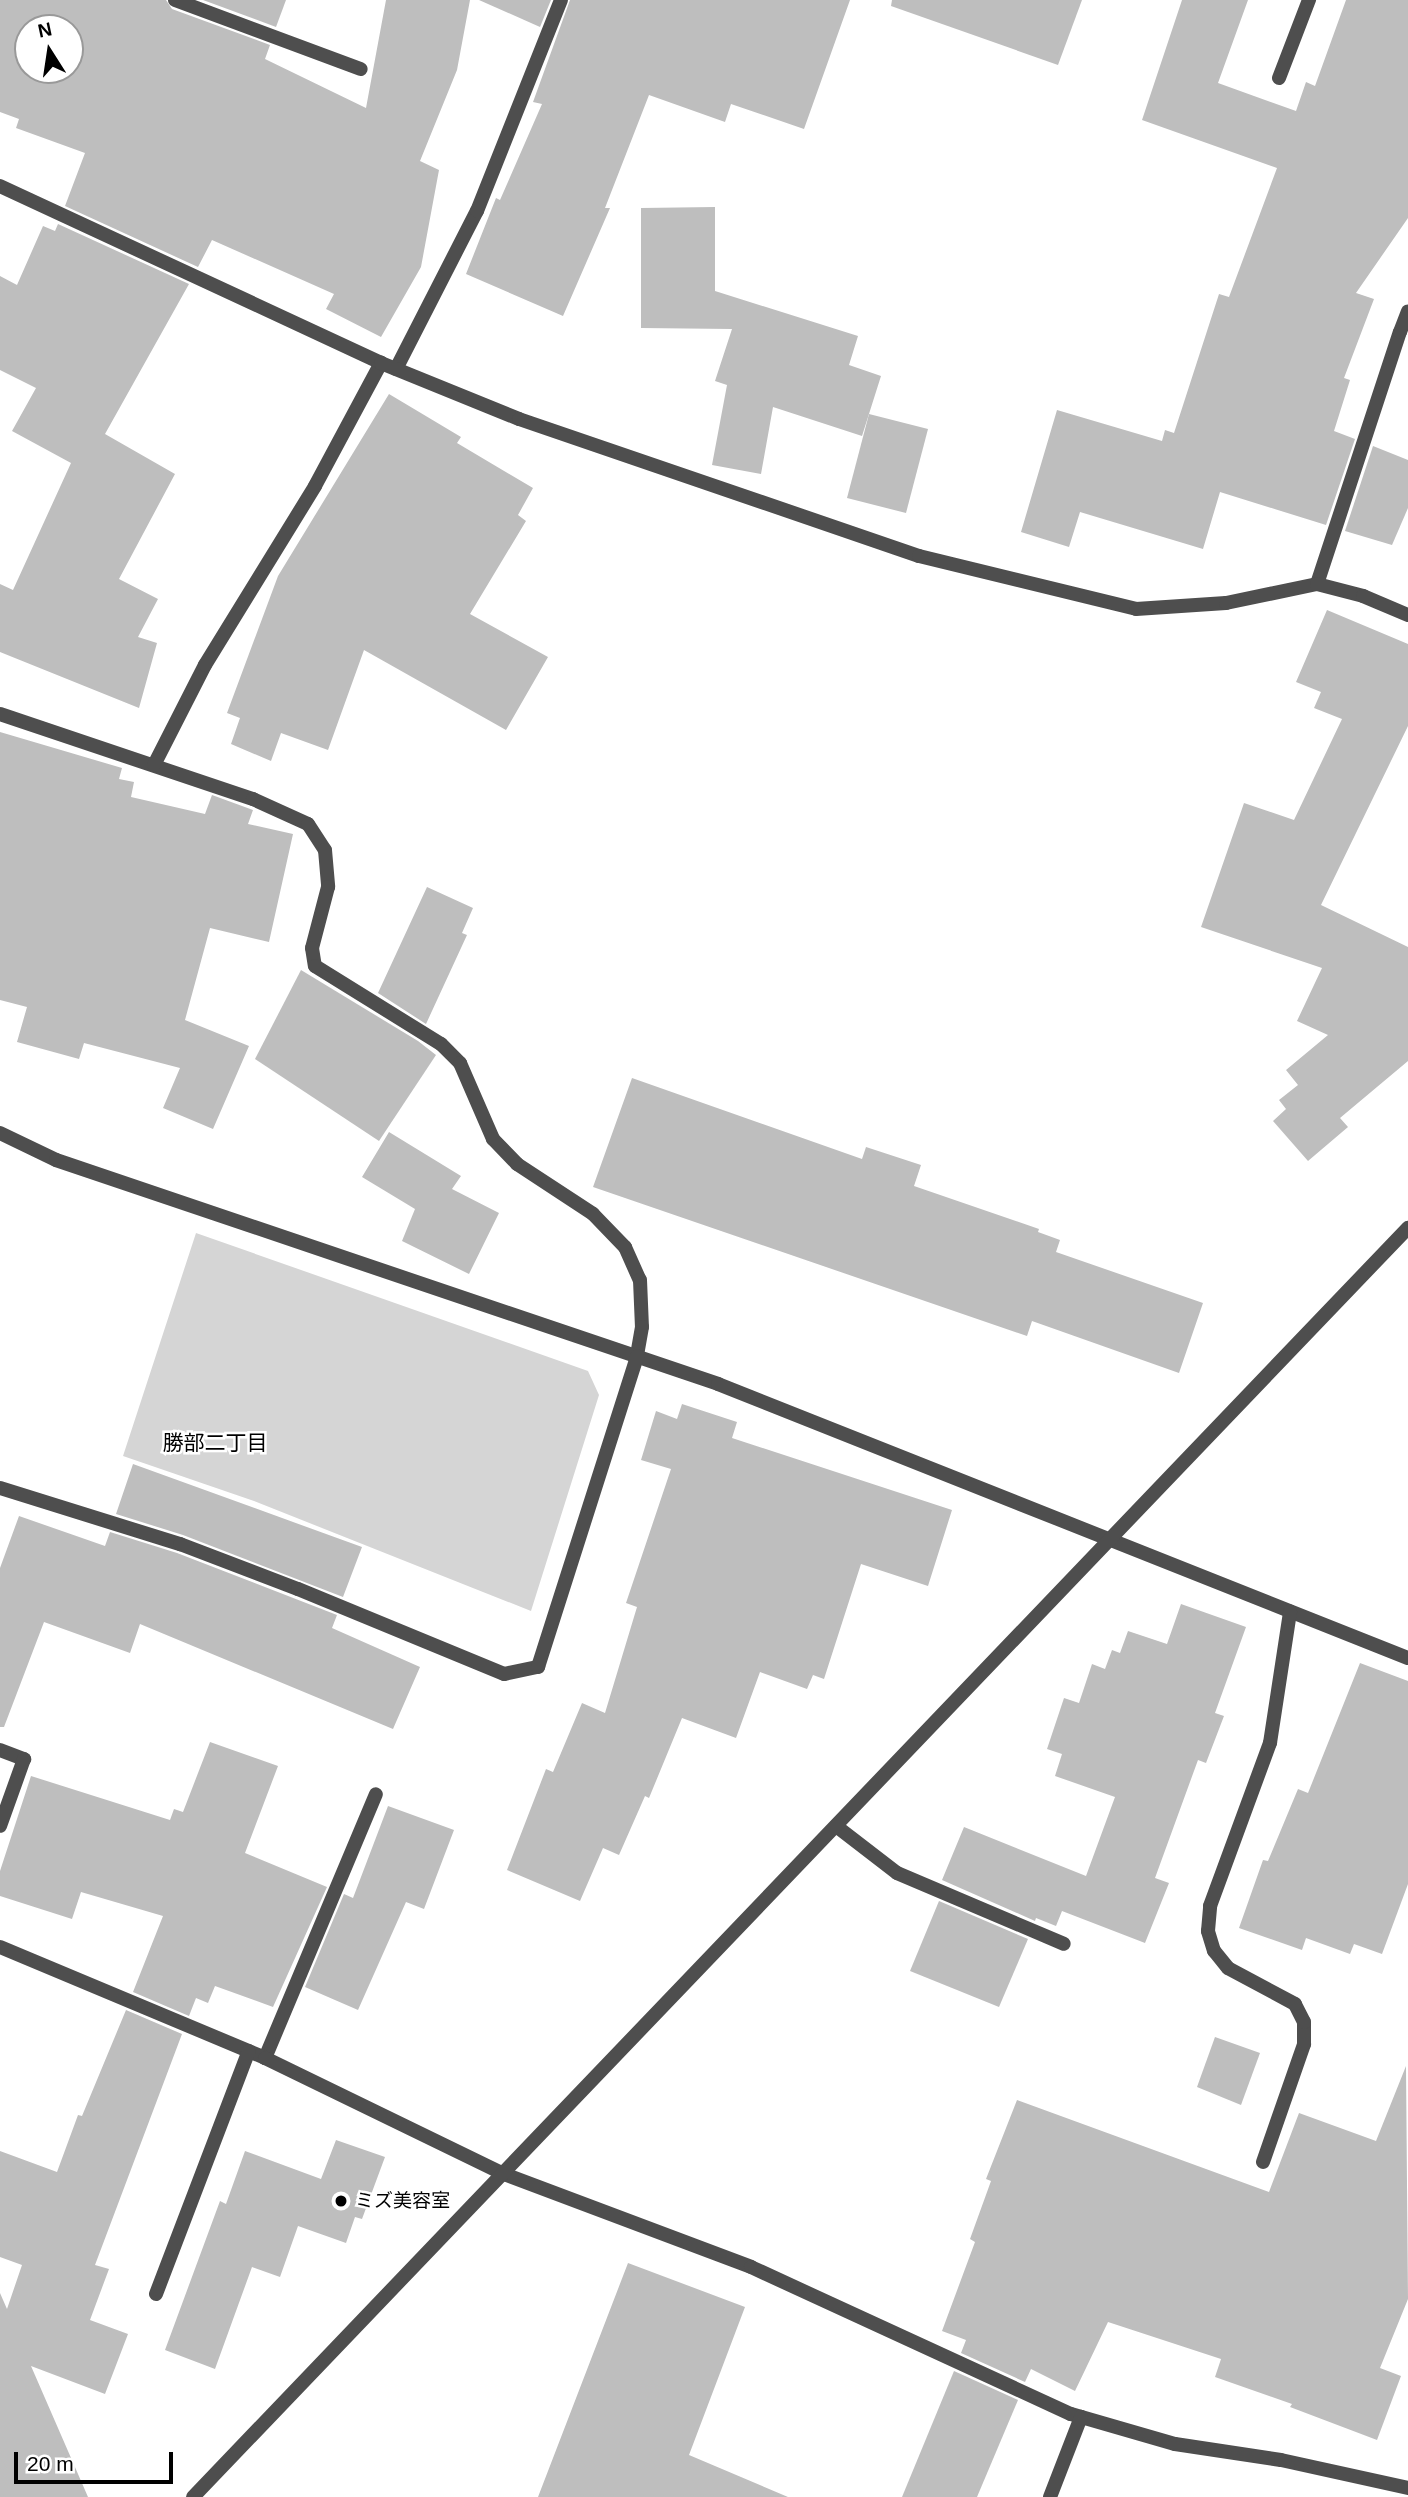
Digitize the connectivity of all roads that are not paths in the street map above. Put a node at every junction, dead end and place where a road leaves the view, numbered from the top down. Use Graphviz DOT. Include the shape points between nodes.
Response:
graph roads {
  1 [pos="175,0"];
  2 [pos="561,0"];
  3 [pos="1309,0"];
  4 [pos="361,69"];
  5 [pos="1279,78"];
  6 [pos="0,186"];
  7 [pos="1408,311"];
  8 [pos="381,363"];
  9 [pos="396,369"];
  10 [pos="1317,584"];
  11 [pos="1408,615"];
  12 [pos="0,714"];
  13 [pos="154,765"];
  14 [pos="0,1133"];
  15 [pos="1408,1228"];
  16 [pos="638,1356"];
  17 [pos="0,1488"];
  18 [pos="1108,1540"];
  19 [pos="1290,1612"];
  20 [pos="1408,1658"];
  21 [pos="0,1750"];
  22 [pos="376,1794"];
  23 [pos="0,1826"];
  24 [pos="835,1826"];
  25 [pos="1064,1944"];
  26 [pos="0,1947"];
  27 [pos="249,2051"];
  28 [pos="265,2058"];
  29 [pos="1263,2162"];
  30 [pos="505,2174"];
  31 [pos="156,2294"];
  32 [pos="1081,2417"];
  33 [pos="1408,2488"];
  34 [pos="193,2497"];
  35 [pos="1050,2497"];
  1 -- 4 [label="street"];
  2 -- 9 [label="street" via="477,211"];
  3 -- 5 [label="street"];
  6 -- 8 [label="street"];
  7 -- 10 [label="street"];
  8 -- 9 [label="street"];
  8 -- 13 [label="street" via="315,486 205,665"];
  9 -- 10 [label="street" via="519,419 703,484 919,556 1042,588 1136,609 1226,603"];
  10 -- 11 [label="street"];
  12 -- 13 [label="street"];
  13 -- 16 [label="street" via="253,799 308,824 325,850 328,887 312,948 315,966 442,1044 460,1063 493,1139 517,1164 593,1214 625,1247 640,1280"];
  14 -- 16 [label="street" via="56,1160"];
  15 -- 18 [label="street"];
  16 -- 17 [label="street" via="537,1667 504,1674 192,1549"];
  16 -- 18 [label="street"];
  18 -- 19 [label="street"];
  18 -- 24 [label="street"];
  19 -- 20 [label="street"];
  19 -- 29 [label="street" via="1270,1743 1210,1906 1208,1931 1214,1951 1228,1968 1295,2004 1304,2022 1304,2044"];
  21 -- 23 [label="street" via="24,1759"];
  22 -- 28 [label="street"];
  24 -- 25 [label="street" via="897,1874"];
  24 -- 30 [label="street"];
  26 -- 27 [label="street"];
  27 -- 28 [label="street"];
  27 -- 31 [label="street"];
  28 -- 30 [label="street"];
  30 -- 32 [label="street" via="751,2267"];
  30 -- 34 [label="street"];
  32 -- 33 [label="street" via="1175,2444 1281,2460"];
  32 -- 35 [label="street"];
}
